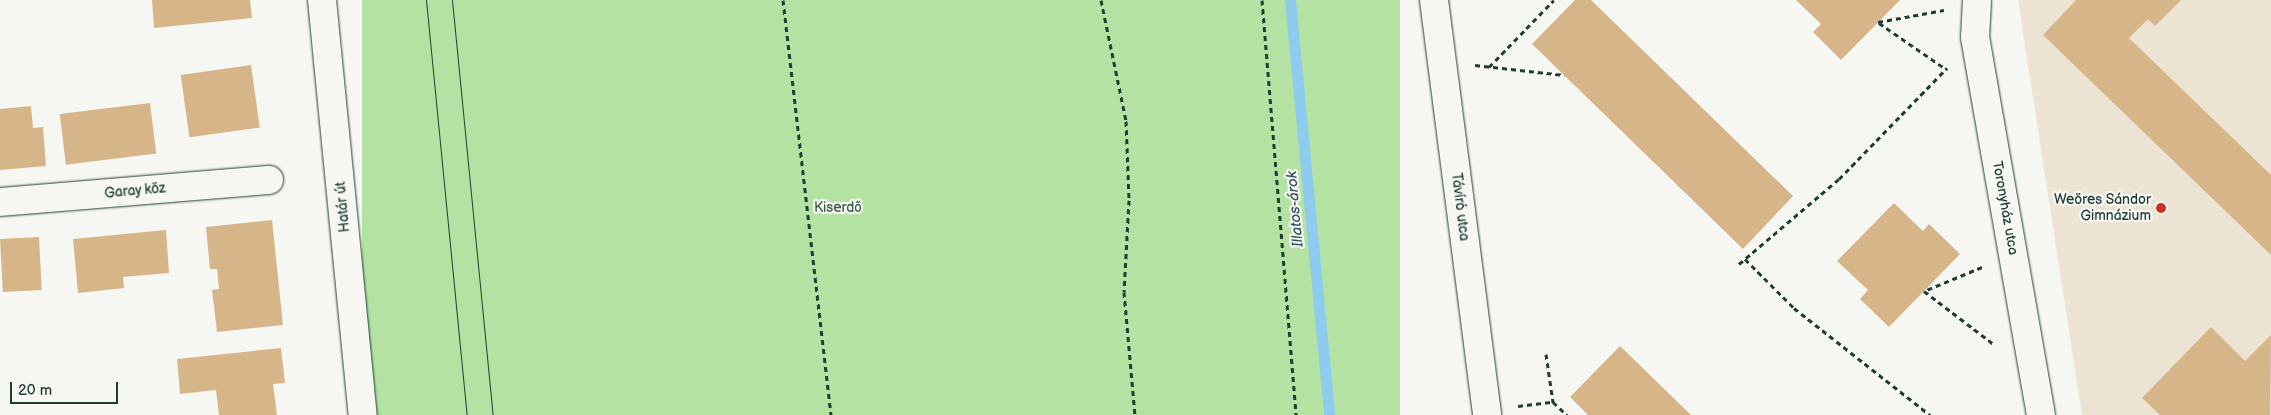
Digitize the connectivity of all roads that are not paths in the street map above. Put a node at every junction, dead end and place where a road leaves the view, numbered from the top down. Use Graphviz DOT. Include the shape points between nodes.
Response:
graph roads {
  1 [pos="322,0"];
  2 [pos="1434,0"];
  3 [pos="1977,2"];
  4 [pos="269,180"];
  5 [pos="0,202"];
  6 [pos="1487,413"];
  7 [pos="363,415"];
  8 [pos="2041,415"];
  1 -- 7 [label="street, Határ út"];
  2 -- 6 [label="street, Távíró utca"];
  3 -- 8 [label="street, Toronyház utca" via="1975,31"];
  4 -- 5 [label="street, Garay köz"];
}
